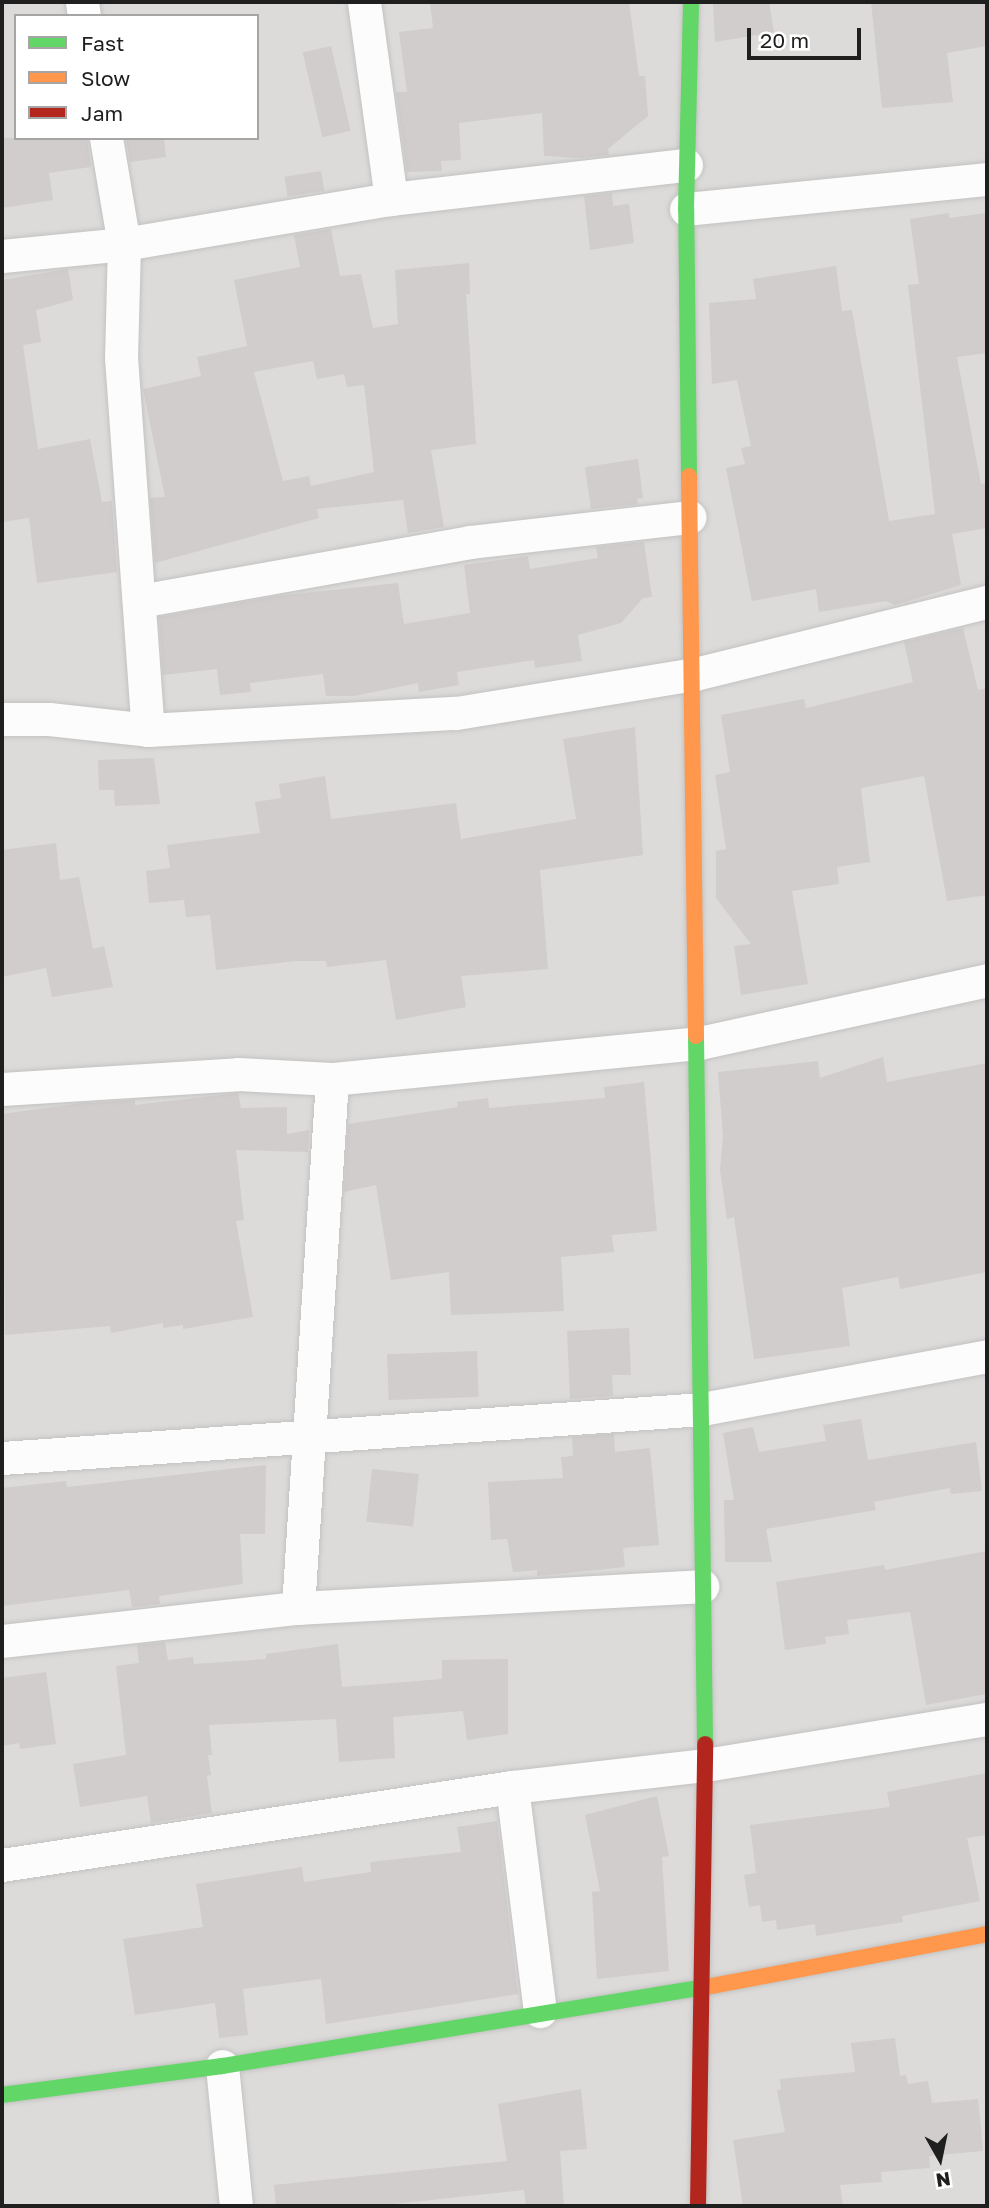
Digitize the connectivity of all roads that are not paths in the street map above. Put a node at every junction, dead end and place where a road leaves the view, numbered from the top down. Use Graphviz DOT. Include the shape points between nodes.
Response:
graph roads {
  1 [pos="364,2"];
  2 [pos="691,2"];
  3 [pos="106,140"];
  4 [pos="686,165"];
  5 [pos="987,180"];
  6 [pos="391,199"];
  7 [pos="686,209"];
  8 [pos="124,244"];
  9 [pos="2,256"];
  10 [pos="690,517"];
  11 [pos="139,601"];
  12 [pos="987,602"];
  13 [pos="695,674"];
  14 [pos="2,719"];
  15 [pos="148,730"];
  16 [pos="987,980"];
  17 [pos="699,1043"];
  18 [pos="332,1079"];
  19 [pos="2,1089"];
  20 [pos="987,1356"];
  21 [pos="702,1409"];
  22 [pos="309,1438"];
  23 [pos="2,1458"];
  24 [pos="702,1586"];
  25 [pos="298,1608"];
  26 [pos="2,1640"];
  27 [pos="987,1718"];
  28 [pos="705,1765"];
  29 [pos="512,1787"];
  30 [pos="2,1865"];
  31 [pos="987,1934"];
  32 [pos="700,1988"];
  33 [pos="540,2011"];
  34 [pos="222,2066"];
  35 [pos="2,2095"];
  36 [pos="236,2206"];
  37 [pos="698,2206"];
  1 -- 6 [label="street"];
  2 -- 4 [label="street"];
  3 -- 8 [label="street"];
  4 -- 6 [label="street"];
  4 -- 7 [label="street"];
  5 -- 7 [label="street"];
  6 -- 8 [label="street"];
  7 -- 10 [label="street"];
  8 -- 9 [label="street"];
  8 -- 11 [label="street" via="121,357"];
  10 -- 11 [label="street" via="457,544"];
  10 -- 13 [label="street"];
  11 -- 15 [label="street"];
  12 -- 13 [label="street"];
  13 -- 15 [label="street" via="456,713"];
  13 -- 17 [label="street"];
  14 -- 15 [label="street" via="49,719"];
  16 -- 17 [label="street"];
  17 -- 18 [label="street"];
  17 -- 21 [label="street"];
  18 -- 19 [label="street" via="225,1074"];
  18 -- 22 [label="street"];
  20 -- 21 [label="street"];
  21 -- 22 [label="street"];
  21 -- 24 [label="street"];
  22 -- 23 [label="street"];
  22 -- 25 [label="street"];
  24 -- 25 [label="street"];
  24 -- 28 [label="street"];
  25 -- 26 [label="street"];
  27 -- 28 [label="street"];
  28 -- 29 [label="street"];
  28 -- 32 [label="street"];
  29 -- 30 [label="street"];
  29 -- 33 [label="street"];
  31 -- 32 [label="street"];
  32 -- 33 [label="street"];
  32 -- 37 [label="street"];
  33 -- 34 [label="street"];
  34 -- 35 [label="street"];
  34 -- 36 [label="street"];
}
